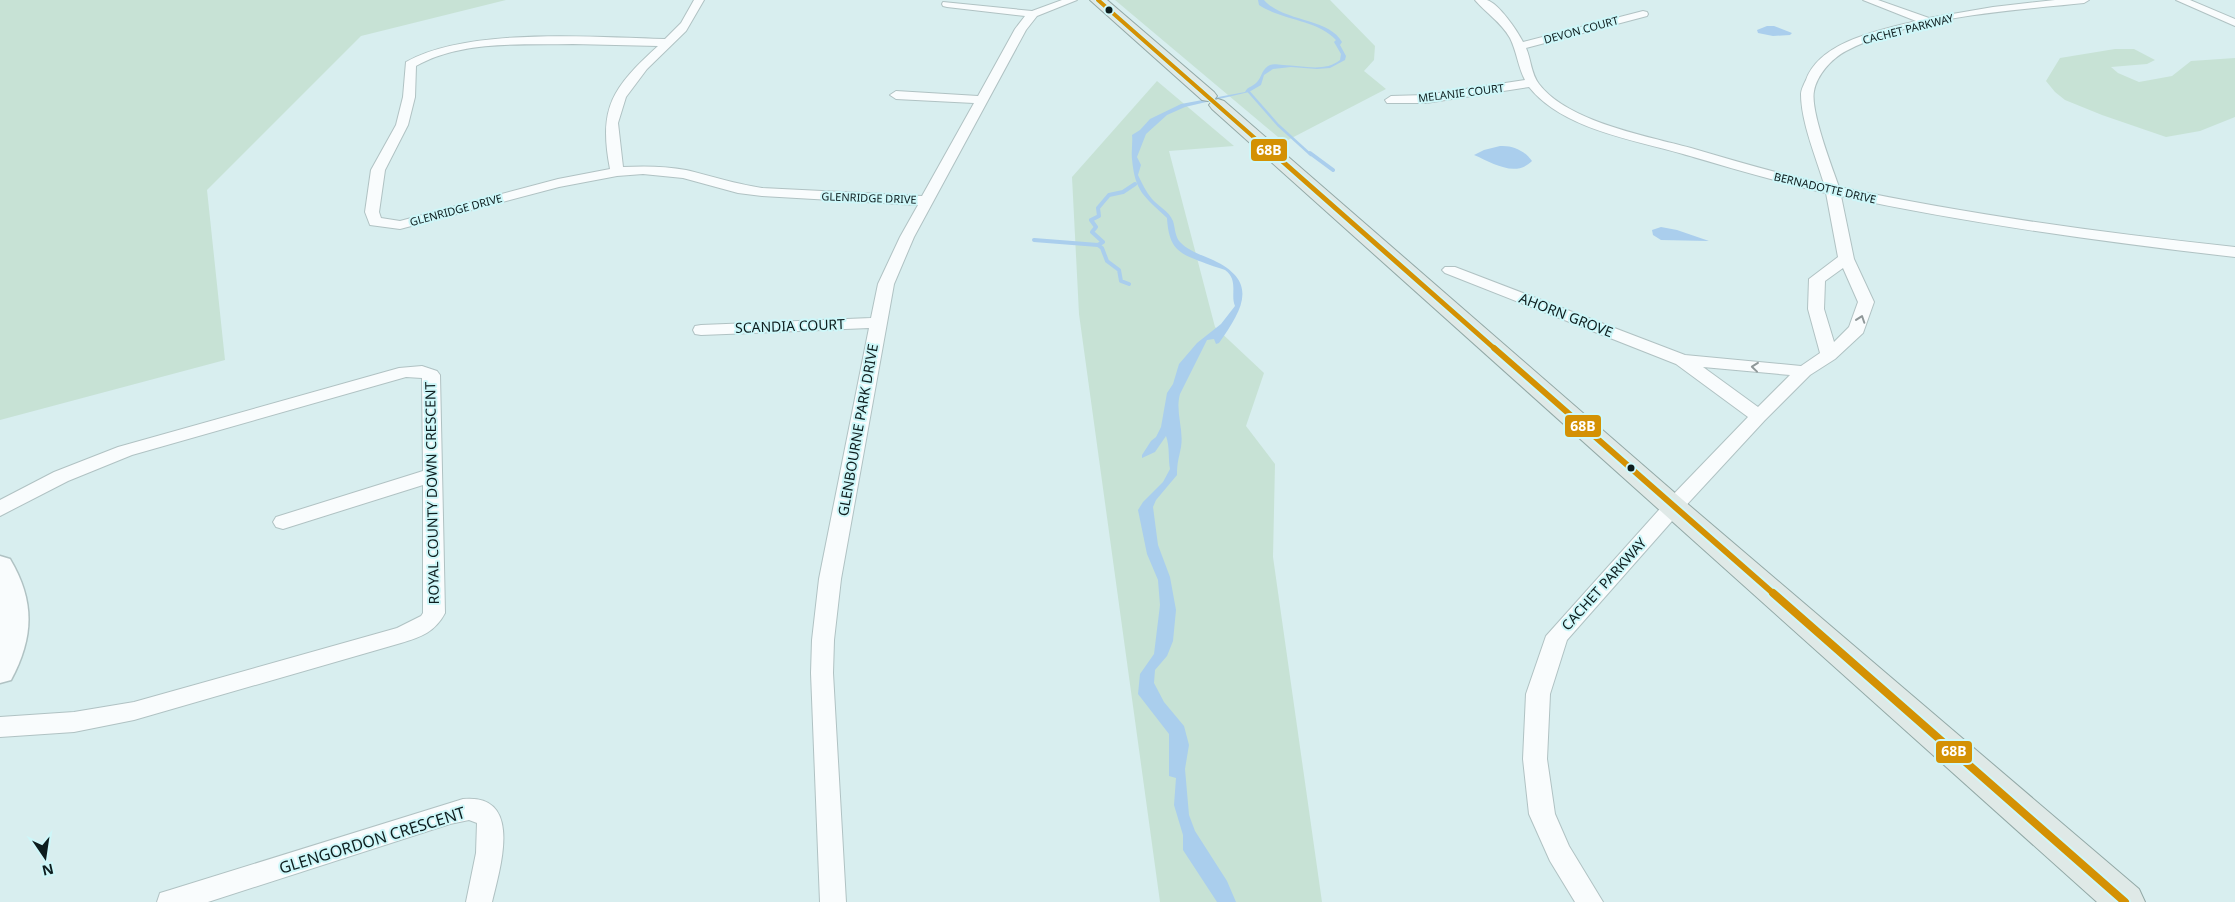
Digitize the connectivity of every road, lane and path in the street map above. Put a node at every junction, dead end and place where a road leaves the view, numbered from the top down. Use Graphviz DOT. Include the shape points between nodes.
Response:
graph roads {
  1 [pos="699,0"];
  2 [pos="1072,0"];
  3 [pos="1098,0"];
  4 [pos="1480,0"];
  5 [pos="1868,0"];
  6 [pos="2084,0"];
  7 [pos="2181,0"];
  8 [pos="947,4"];
  9 [pos="1046,4"];
  10 [pos="1033,14"];
  11 [pos="1643,14"];
  12 [pos="1928,22"];
  13 [pos="2235,23"];
  14 [pos="667,43"];
  15 [pos="1520,46"];
  16 [pos="1532,83"];
  17 [pos="896,95"];
  18 [pos="983,100"];
  19 [pos="1391,100"];
  20 [pos="617,172"];
  21 [pos="1833,191"];
  22 [pos="928,201"];
  23 [pos="2235,252"];
  24 [pos="1846,259"];
  25 [pos="1450,270"];
  26 [pos="879,323"];
  27 [pos="701,330"];
  28 [pos="1829,355"];
  29 [pos="1682,360"];
  30 [pos="1804,372"];
  31 [pos="1758,416"];
  32 [pos="432,475"];
  33 [pos="1673,507"];
  34 [pos="0,509"];
  35 [pos="283,522"];
  36 [pos="0,566"];
  37 [pos="0,670"];
  38 [pos="0,726"];
  39 [pos="170,902"];
  40 [pos="479,902"];
  41 [pos="833,902"];
  42 [pos="1590,902"];
  43 [pos="2125,902"];
  1 -- 14 [label="street" via="686,24"];
  2 -- 9 [label="street"];
  3 -- 33 [label="main road"];
  4 -- 15 [label="street, BERNADOTTE DRIVE" via="1510,30"];
  5 -- 12 [label="street"];
  6 -- 12 [label="street, CACHET PARKWAY" via="1993,10"];
  7 -- 13 [label="street"];
  8 -- 10 [label="street"];
  9 -- 10 [label="street"];
  10 -- 18 [label="street, GLENBOURNE PARK DRIVE"];
  11 -- 15 [label="street, DEVON COURT"];
  12 -- 21 [label="street, CACHET PARKWAY" via="1859,40 1840,49 1815,71 1807,93 1811,118"];
  14 -- 20 [label="street" via="623,91 614,108 612,134"];
  14 -- 20 [label="street, GLENRIDGE DRIVE" via="523,42 418,57 410,64 409,97 402,125 378,170 372,212 375,222 400,225 558,183"];
  15 -- 16 [label="street, BERNADOTTE DRIVE"];
  16 -- 19 [label="street, MELANIE COURT" via="1426,99"];
  16 -- 21 [label="street, BERNADOTTE DRIVE" via="1558,107 1584,120 1735,166"];
  17 -- 18 [label="street"];
  18 -- 22 [label="street, GLENBOURNE PARK DRIVE"];
  20 -- 22 [label="street, GLENRIDGE DRIVE" via="676,173 738,189 777,193"];
  21 -- 23 [label="street, BERNADOTTE DRIVE" via="2111,240"];
  21 -- 24 [label="street, CACHET PARKWAY"];
  22 -- 26 [label="street, GLENBOURNE PARK DRIVE" via="894,264 886,284"];
  24 -- 28 [label="street" via="1817,279 1816,309"];
  28 -- 24 [label="street, CACHET PARKWAY, one-way" via="1857,329 1866,302"];
  25 -- 29 [label="street, AHORN GROVE"];
  26 -- 27 [label="street, SCANDIA COURT"];
  26 -- 41 [label="street, GLENBOURNE PARK DRIVE" via="830,579 823,640"];
  28 -- 30 [label="street, CACHET PARKWAY"];
  30 -- 29 [label="street, AHORN GROVE, one-way"];
  29 -- 31 [label="street, AHORN GROVE"];
  30 -- 31 [label="street, CACHET PARKWAY"];
  31 -- 33 [label="street, CACHET PARKWAY"];
  32 -- 34 [label="street, ROYAL COUNTY DOWN CRESCENT" via="432,379 428,372 413,371 125,451 52,482"];
  32 -- 35 [label="street"];
  32 -- 38 [label="street, ROYAL COUNTY DOWN CRESCENT" via="434,613 419,628 134,711 74,722"];
  33 -- 42 [label="street, CACHET PARKWAY" via="1558,636 1538,694 1535,759 1542,814 1559,853"];
  33 -- 43 [label="main road"];
  36 -- 37 [label="street" via="11,589 13,608 11,642"];
  39 -- 40 [label="street, GLENGORDON CRESCENT" via="432,819 481,810 487,814 492,828"];
}
